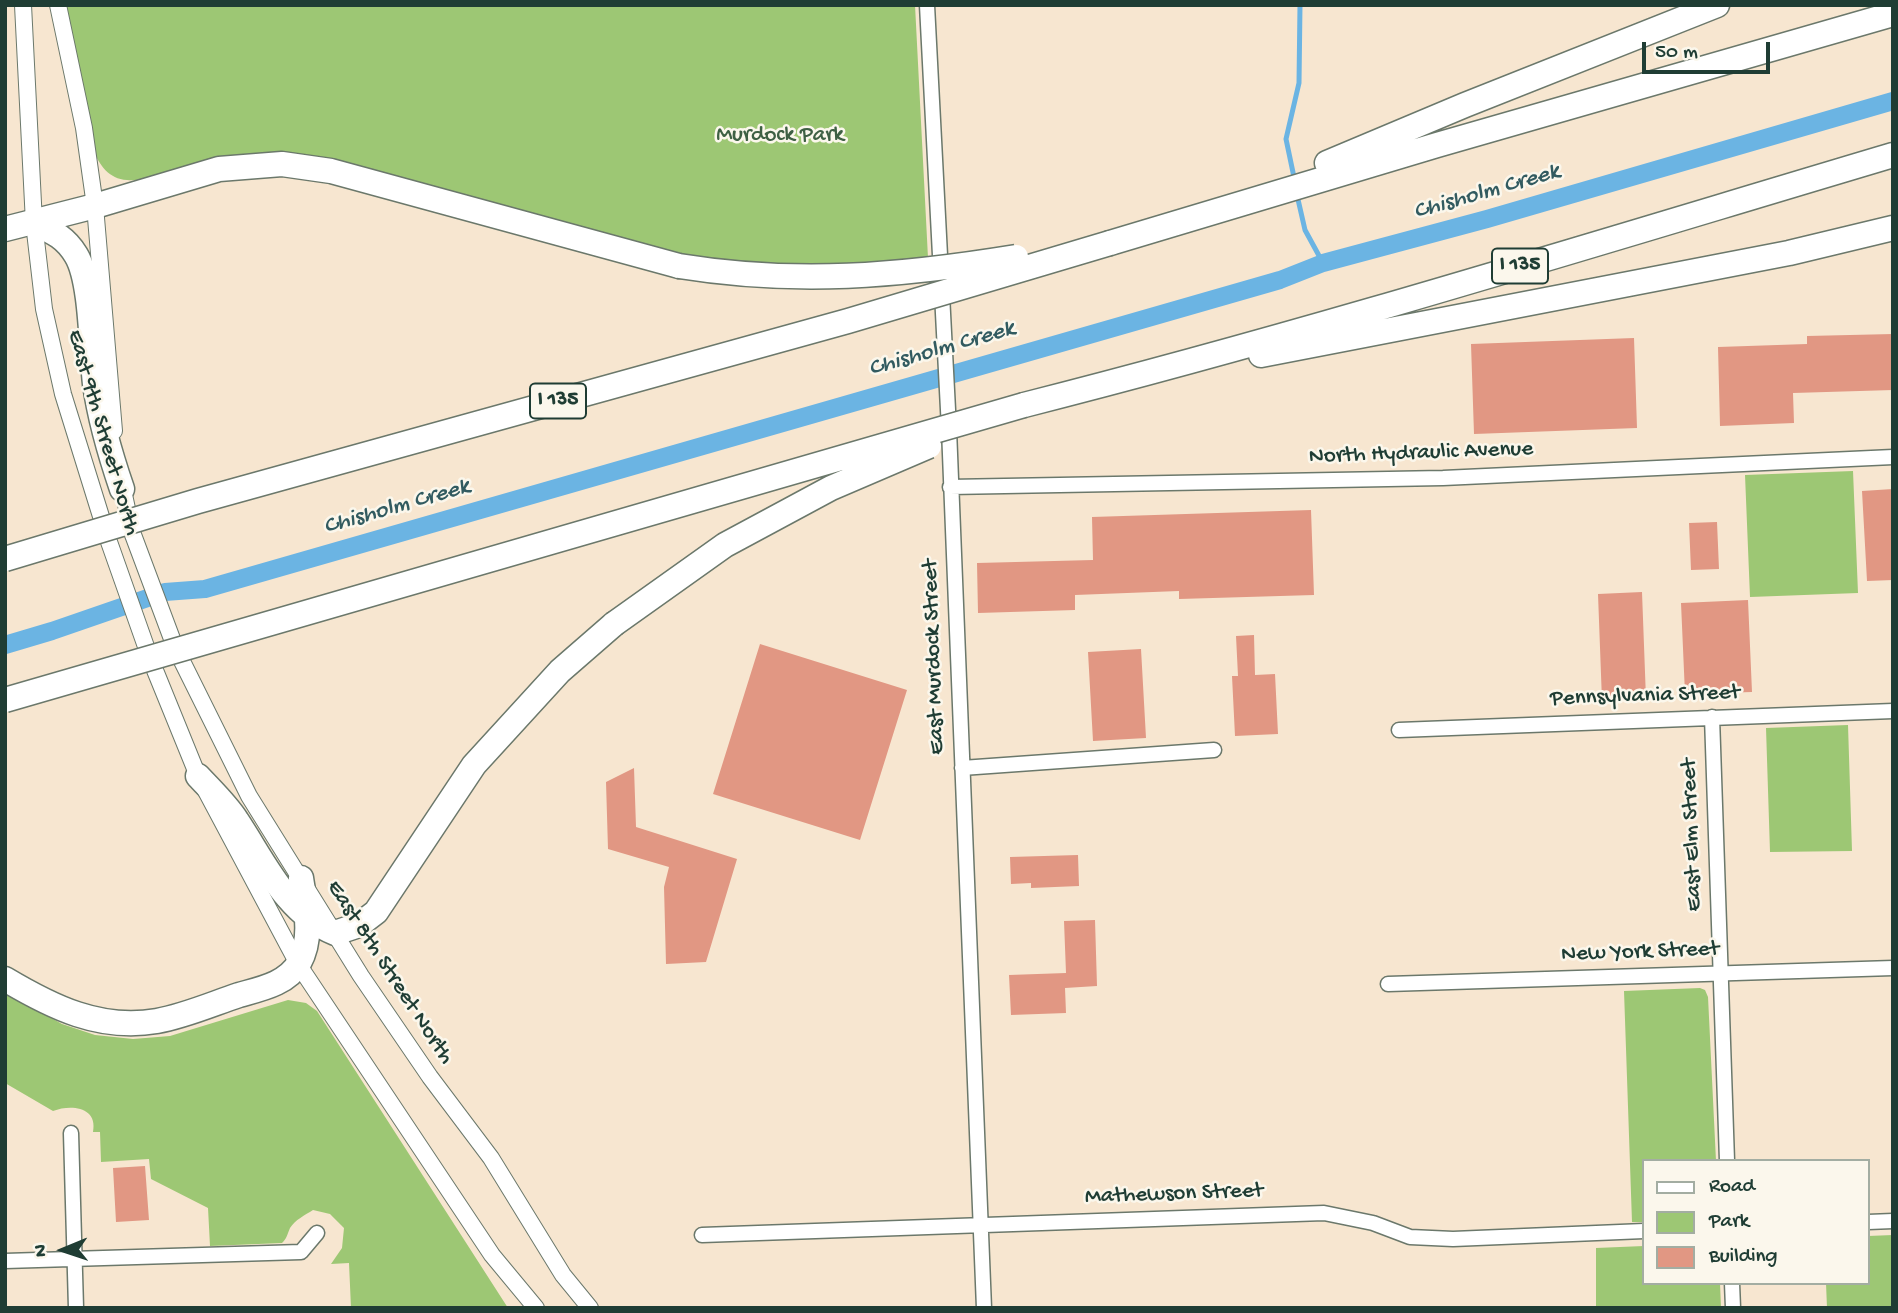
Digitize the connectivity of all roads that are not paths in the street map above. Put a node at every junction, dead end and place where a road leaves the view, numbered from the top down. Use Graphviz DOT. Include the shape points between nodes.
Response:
graph roads {
  1 [pos="23,5"];
  2 [pos="58,5"];
  3 [pos="928,5"];
  4 [pos="1717,5"];
  5 [pos="1893,14"];
  6 [pos="1893,155"];
  7 [pos="95,206"];
  8 [pos="1194,217"];
  9 [pos="34,223"];
  10 [pos="5,229"];
  11 [pos="1891,229"];
  12 [pos="1110,243"];
  13 [pos="1146,374"];
  14 [pos="1024,405"];
  15 [pos="1893,457"];
  16 [pos="950,487"];
  17 [pos="122,489"];
  18 [pos="5,559"];
  19 [pos="175,647"];
  20 [pos="5,699"];
  21 [pos="1893,712"];
  22 [pos="1712,717"];
  23 [pos="1399,730"];
  24 [pos="1214,750"];
  25 [pos="962,768"];
  26 [pos="198,776"];
  27 [pos="301,878"];
  28 [pos="307,919"];
  29 [pos="335,933"];
  30 [pos="298,964"];
  31 [pos="1893,968"];
  32 [pos="1720,974"];
  33 [pos="5,979"];
  34 [pos="1388,984"];
  35 [pos="71,1133"];
  36 [pos="1727,1159"];
  37 [pos="1893,1221"];
  38 [pos="1870,1222"];
  39 [pos="982,1224"];
  40 [pos="1643,1231"];
  41 [pos="317,1233"];
  42 [pos="702,1235"];
  43 [pos="492,1255"];
  44 [pos="75,1258"];
  45 [pos="5,1261"];
  46 [pos="1732,1285"];
  47 [pos="76,1308"];
  48 [pos="525,1308"];
  49 [pos="536,1308"];
  50 [pos="590,1308"];
  51 [pos="984,1308"];
  52 [pos="1733,1308"];
  1 -- 9 [label="street, East 9th Street North"];
  2 -- 7 [label="street, East 9th Street North"];
  3 -- 16 [label="street, East Murdock Street"];
  4 -- 8 [label="highway"];
  5 -- 8 [label="highway, I 135"];
  6 -- 13 [label="highway, I 135"];
  7 -- 9 [label="highway"];
  7 -- 12 [label="highway, bridge" via="219,169 282,164 331,171 679,267 724,274 827,278 888,274"];
  7 -- 17 [label="street, East 9th Street North"];
  8 -- 12 [label="highway, I 135"];
  9 -- 10 [label="highway"];
  9 -- 17 [label="highway" via="63,238 78,258 104,438"];
  9 -- 26 [label="street, East 9th Street North" via="44,309 63,394 108,539"];
  11 -- 13 [label="highway" via="1302,348"];
  12 -- 18 [label="highway, I 135, bridge"];
  13 -- 14 [label="highway, I 135"];
  14 -- 20 [label="highway, I 135, bridge"];
  14 -- 29 [label="highway, bridge" via="783,512 725,545 614,624 560,671 474,765 376,912 359,925"];
  15 -- 16 [label="street, North Hydraulic Avenue" via="1443,478"];
  16 -- 25 [label="street, East Murdock Street"];
  17 -- 19 [label="street, East 9th Street North" via="132,532"];
  19 -- 27 [label="street, East 8th Street North" via="249,796"];
  21 -- 22 [label="street, Pennsylvania Street"];
  22 -- 23 [label="street, Pennsylvania Street"];
  22 -- 32 [label="street, East Elm Street"];
  24 -- 25 [label="street"];
  25 -- 39 [label="street, East Murdock Street"];
  26 -- 28 [label="highway" via="236,818 266,869"];
  26 -- 30 [label="street"];
  27 -- 28 [label="highway"];
  27 -- 29 [label="street, East 8th Street North"];
  28 -- 29 [label="highway"];
  28 -- 30 [label="highway" via="308,936"];
  29 -- 50 [label="street, East 8th Street North" via="430,1077 491,1158 563,1275"];
  30 -- 33 [label="highway" via="279,982 187,1013 111,1024 73,1015"];
  30 -- 43 [label="street"];
  31 -- 32 [label="street, New York Street"];
  32 -- 34 [label="street, New York Street"];
  32 -- 36 [label="street, East Elm Street"];
  35 -- 44 [label="street"];
  37 -- 38 [label="street"];
  39 -- 40 [label="street, Mathewson Street" via="1324,1213 1373,1223 1410,1237"];
  39 -- 42 [label="street, Mathewson Street"];
  39 -- 51 [label="street, East Murdock Street"];
  41 -- 44 [label="street" via="301,1252"];
  43 -- 48 [label="street"];
  43 -- 49 [label="street"];
  44 -- 45 [label="street"];
  44 -- 47 [label="street"];
  46 -- 52 [label="street"];
}
